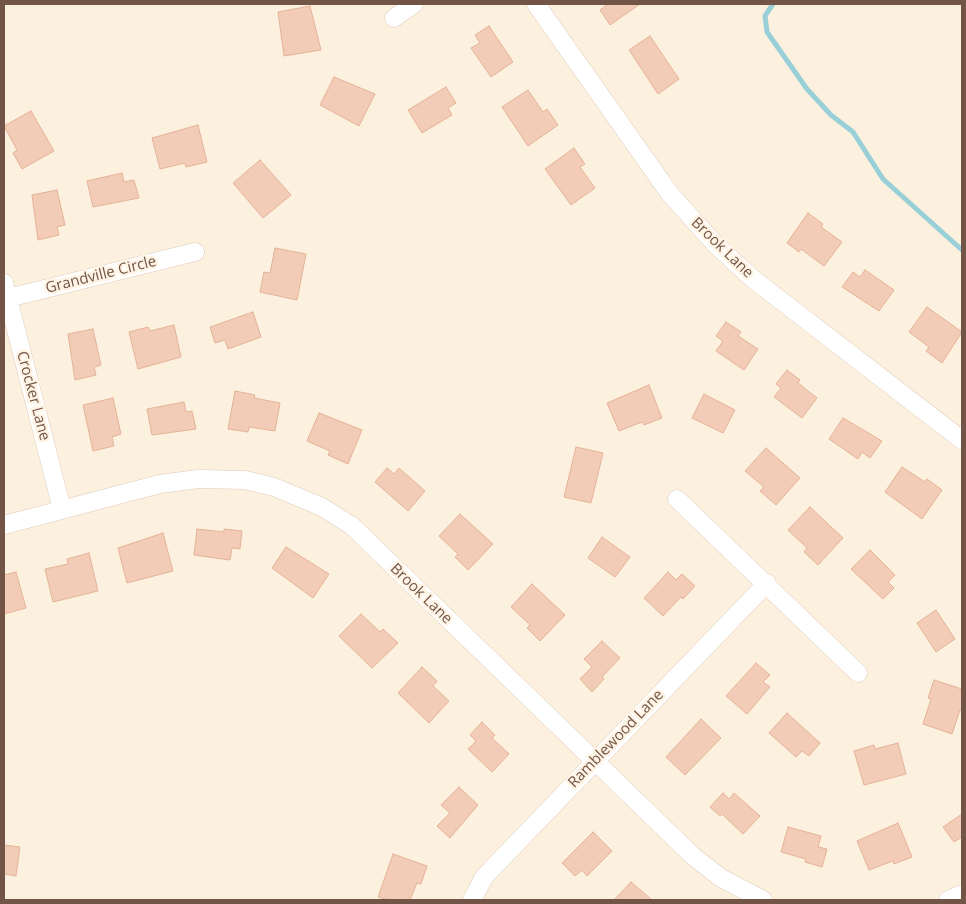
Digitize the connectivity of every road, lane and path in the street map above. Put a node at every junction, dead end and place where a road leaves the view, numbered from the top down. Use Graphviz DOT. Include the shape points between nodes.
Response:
graph roads {
  1 [pos="414,4"];
  2 [pos="536,4"];
  3 [pos="394,18"];
  4 [pos="195,252"];
  5 [pos="6,290"];
  6 [pos="962,440"];
  7 [pos="677,499"];
  8 [pos="62,509"];
  9 [pos="4,525"];
  10 [pos="767,583"];
  11 [pos="858,673"];
  12 [pos="594,761"];
  13 [pos="962,894"];
  14 [pos="472,900"];
  15 [pos="763,900"];
  16 [pos="948,900"];
  1 -- 3 [label="street"];
  2 -- 6 [label="street, Brook Lane" via="670,194 716,245 752,279"];
  4 -- 5 [label="street, Grandville Circle"];
  5 -- 8 [label="street, Crocker Lane"];
  7 -- 10 [label="street"];
  8 -- 9 [label="street, Brook Lane"];
  8 -- 12 [label="street, Brook Lane" via="160,484 218,478 274,487 322,507 352,526"];
  10 -- 11 [label="street"];
  10 -- 12 [label="street, Ramblewood Lane"];
  12 -- 14 [label="street, Ramblewood Lane" via="484,877"];
  12 -- 15 [label="street, Brook Lane" via="694,857 728,882"];
  13 -- 16 [label="street"];
}
